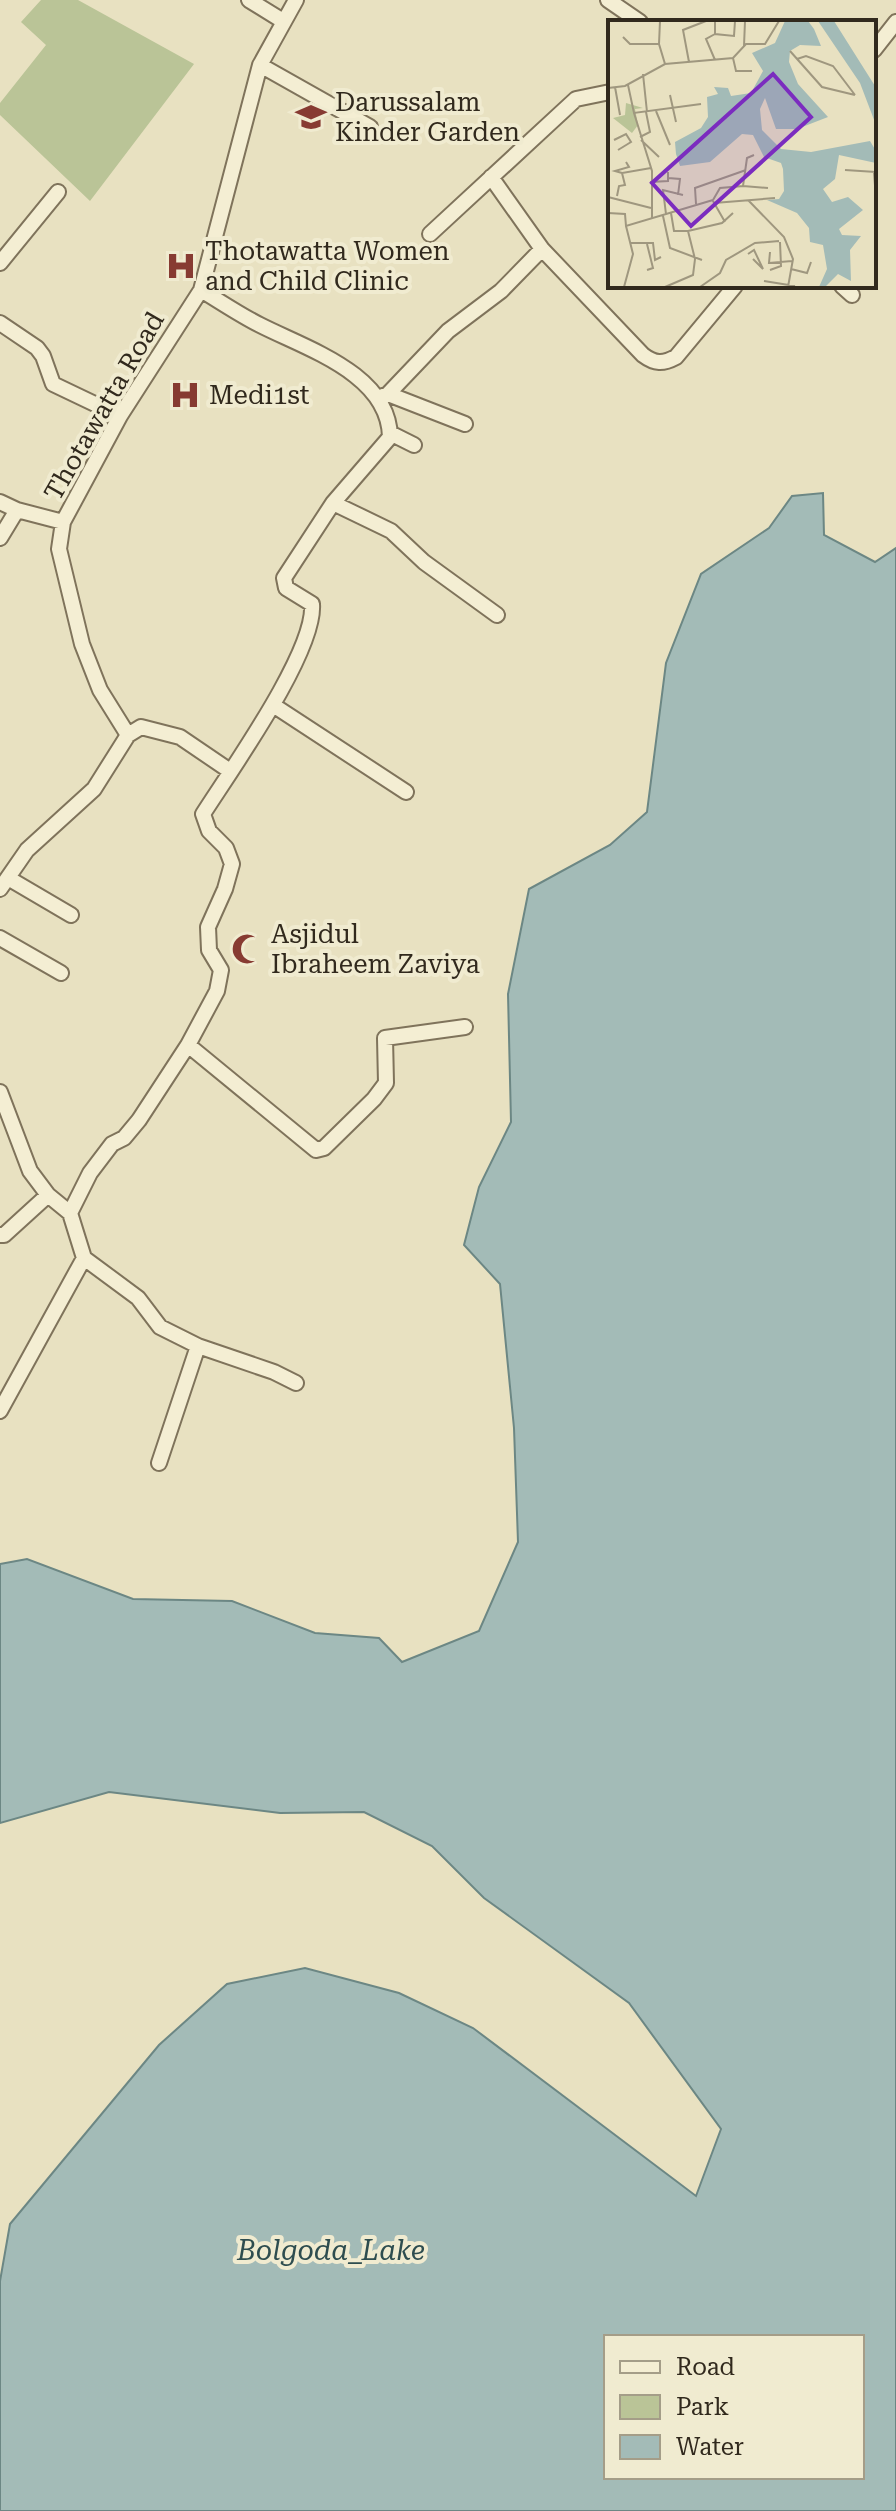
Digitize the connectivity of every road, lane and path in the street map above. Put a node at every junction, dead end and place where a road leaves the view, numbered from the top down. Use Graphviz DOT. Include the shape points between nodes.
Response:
graph roads {
  1 [pos="249,0"];
  2 [pos="296,0"];
  3 [pos="608,0"];
  4 [pos="637,20"];
  5 [pos="283,21"];
  6 [pos="896,22"];
  7 [pos="876,47"];
  8 [pos="260,65"];
  9 [pos="608,92"];
  10 [pos="370,127"];
  11 [pos="491,177"];
  12 [pos="58,192"];
  13 [pos="430,234"];
  14 [pos="542,249"];
  15 [pos="0,263"];
  16 [pos="733,288"];
  17 [pos="201,290"];
  18 [pos="0,323"];
  19 [pos="383,396"];
  20 [pos="120,416"];
  21 [pos="465,424"];
  22 [pos="390,433"];
  23 [pos="414,445"];
  24 [pos="0,502"];
  25 [pos="333,503"];
  26 [pos="17,510"];
  27 [pos="63,522"];
  28 [pos="0,538"];
  29 [pos="497,615"];
  30 [pos="273,705"];
  31 [pos="128,735"];
  32 [pos="230,771"];
  33 [pos="406,792"];
  34 [pos="4,884"];
  35 [pos="71,915"];
  36 [pos="0,938"];
  37 [pos="61,973"];
  38 [pos="465,1027"];
  39 [pos="188,1045"];
  40 [pos="0,1092"];
  41 [pos="48,1195"];
  42 [pos="70,1213"];
  43 [pos="0,1235"];
  44 [pos="84,1258"];
  45 [pos="198,1346"];
  46 [pos="296,1383"];
  47 [pos="0,1411"];
  48 [pos="159,1463"];
  1 -- 5 [label="street"];
  2 -- 5 [label="street, Thotawatta Road"];
  3 -- 4 [label="street"];
  5 -- 8 [label="street, Thotawatta Road"];
  6 -- 7 [label="street"];
  8 -- 10 [label="street"];
  8 -- 17 [label="street, Thotawatta Road"];
  9 -- 11 [label="street" via="576,99"];
  11 -- 13 [label="street"];
  11 -- 14 [label="street"];
  12 -- 15 [label="street"];
  14 -- 16 [label="street" via="654,363 676,357"];
  14 -- 19 [label="street"];
  17 -- 19 [label="street" via="348,370"];
  17 -- 20 [label="street, Thotawatta Road"];
  18 -- 20 [label="street" via="37,348 53,384"];
  19 -- 21 [label="street"];
  19 -- 22 [label="street"];
  20 -- 27 [label="street, Thotawatta Road"];
  22 -- 23 [label="street"];
  22 -- 25 [label="street"];
  24 -- 26 [label="street"];
  25 -- 29 [label="street" via="391,531"];
  25 -- 30 [label="street" via="284,578 286,588 312,604 313,620"];
  26 -- 27 [label="street"];
  26 -- 28 [label="street"];
  27 -- 31 [label="street" via="59,549 82,644 100,690"];
  30 -- 32 [label="street"];
  30 -- 33 [label="street"];
  31 -- 32 [label="street" via="141,727 180,737"];
  31 -- 34 [label="street" via="94,789 27,850"];
  32 -- 39 [label="street" via="203,814 232,864 208,927 209,950 221,970 217,991"];
  34 -- 35 [label="street"];
  36 -- 37 [label="street"];
  38 -- 39 [label="street" via="385,1038 386,1083 324,1148 316,1150"];
  39 -- 42 [label="street" via="139,1120 90,1173"];
  40 -- 41 [label="street" via="30,1171"];
  41 -- 42 [label="street"];
  41 -- 43 [label="street"];
  42 -- 44 [label="street"];
  44 -- 45 [label="street" via="138,1298 160,1327"];
  44 -- 47 [label="street"];
  45 -- 46 [label="street"];
  45 -- 48 [label="street"];
}
